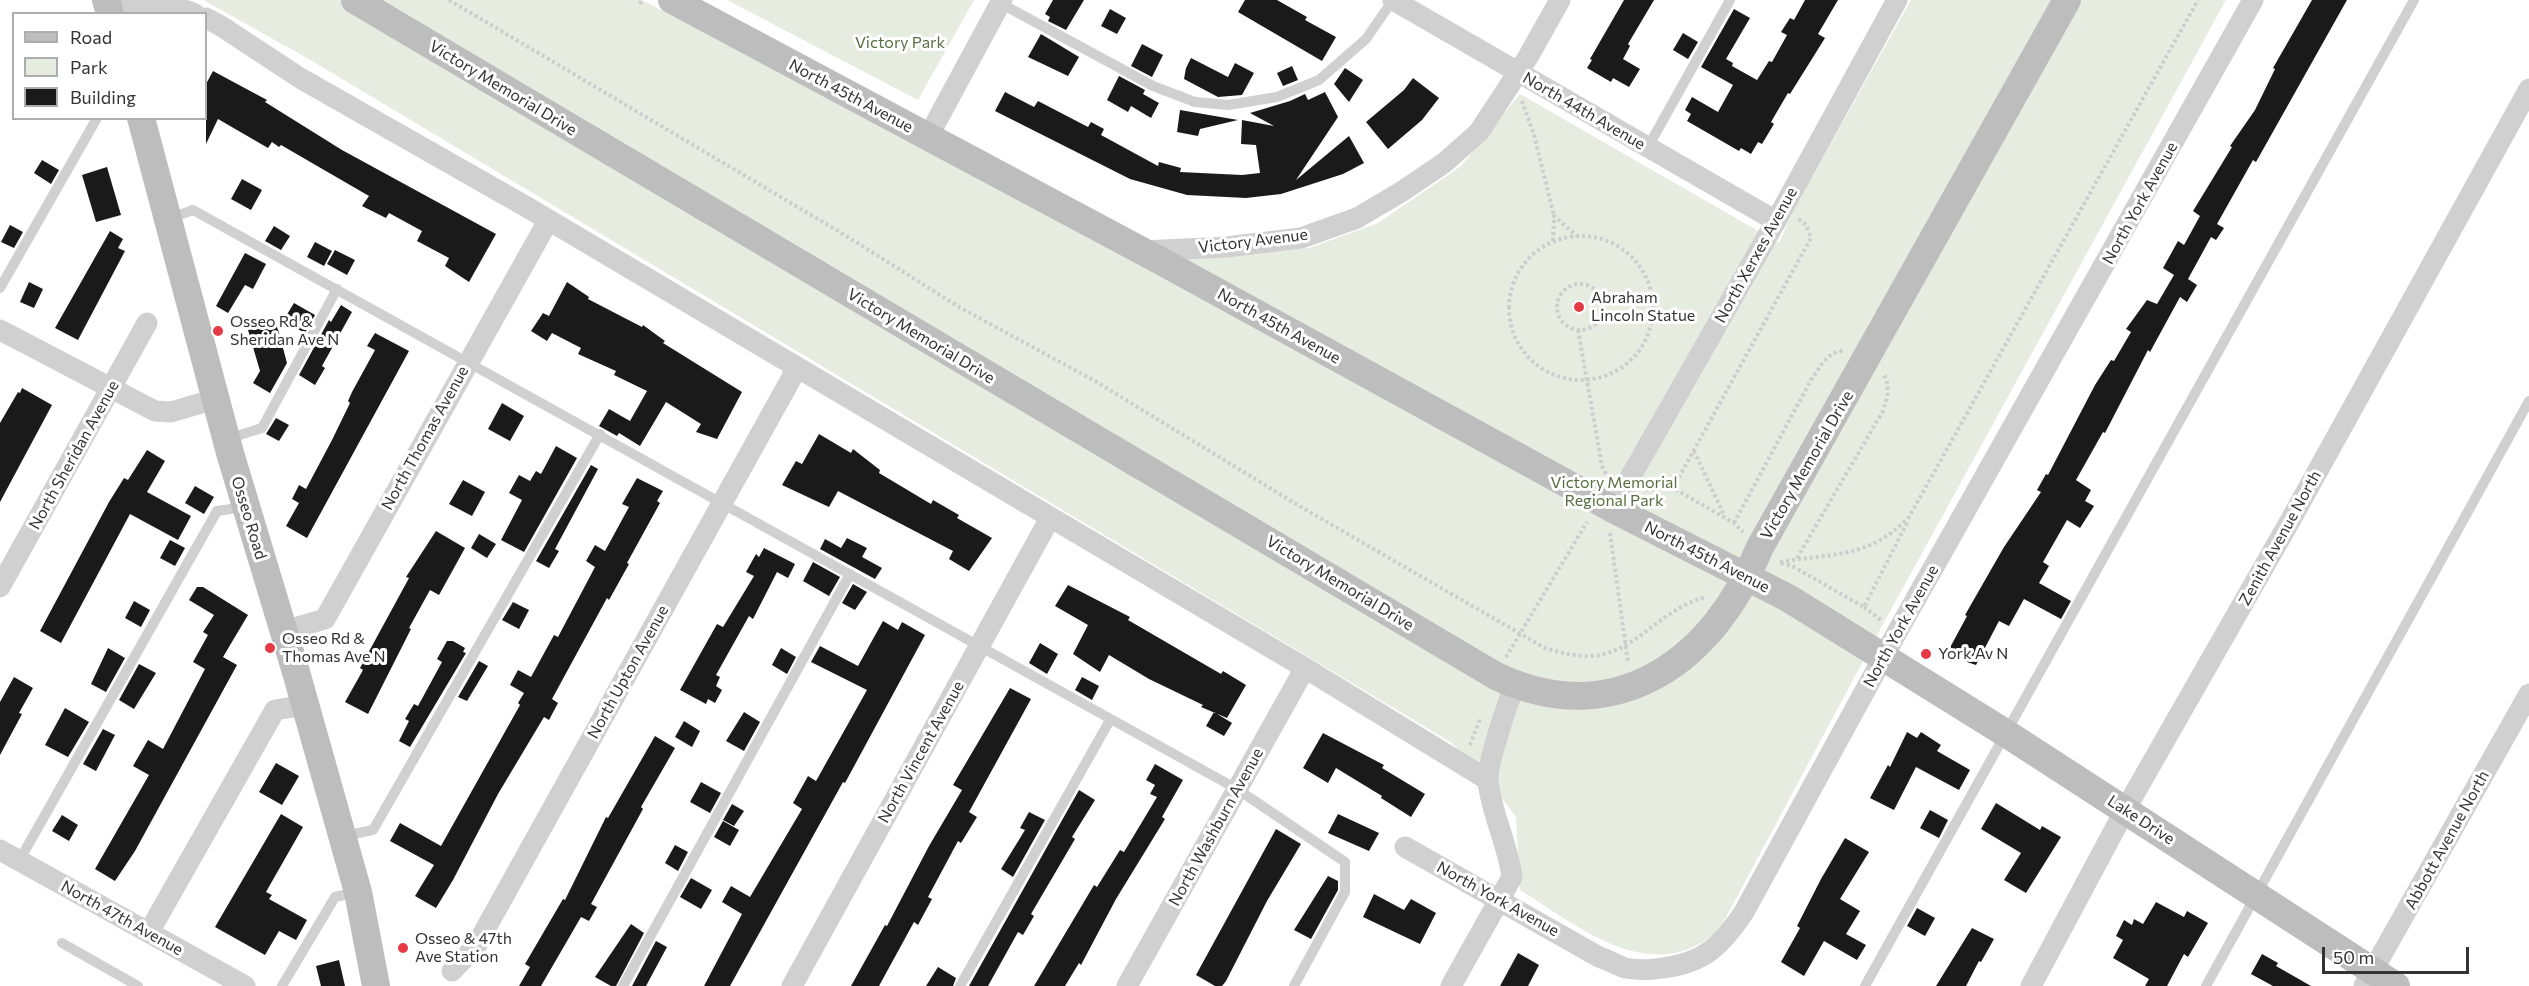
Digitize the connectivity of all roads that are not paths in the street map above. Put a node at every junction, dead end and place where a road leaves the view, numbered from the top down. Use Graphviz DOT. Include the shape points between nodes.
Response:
graph roads {
  1 [pos="355,0"];
  2 [pos="672,0"];
  3 [pos="1393,0"];
  4 [pos="1560,0"];
  5 [pos="1731,0"];
  6 [pos="1896,0"];
  7 [pos="2067,0"];
  8 [pos="2253,0"];
  9 [pos="2414,0"];
  10 [pos="1001,1"];
  11 [pos="108,8"];
  12 [pos="191,12"];
  13 [pos="207,19"];
  14 [pos="1518,73"];
  15 [pos="2529,90"];
  16 [pos="96,120"];
  17 [pos="142,120"];
  18 [pos="928,137"];
  19 [pos="1648,147"];
  20 [pos="1780,215"];
  21 [pos="168,219"];
  22 [pos="548,220"];
  23 [pos="1141,251"];
  24 [pos="0,288"];
  25 [pos="337,289"];
  26 [pos="147,323"];
  27 [pos="0,330"];
  28 [pos="468,361"];
  29 [pos="796,366"];
  30 [pos="110,389"];
  31 [pos="215,399"];
  32 [pos="2529,401"];
  33 [pos="600,434"];
  34 [pos="226,439"];
  35 [pos="722,502"];
  36 [pos="246,506"];
  37 [pos="1050,518"];
  38 [pos="1605,519"];
  39 [pos="850,574"];
  40 [pos="1748,578"];
  41 [pos="0,587"];
  42 [pos="284,631"];
  43 [pos="979,647"];
  44 [pos="1884,657"];
  45 [pos="1305,668"];
  46 [pos="1515,685"];
  47 [pos="2529,694"];
  48 [pos="305,705"];
  49 [pos="1110,720"];
  50 [pos="2007,734"];
  51 [pos="1488,780"];
  52 [pos="1237,789"];
  53 [pos="2125,810"];
  54 [pos="342,836"];
  55 [pos="1405,847"];
  56 [pos="0,850"];
  57 [pos="19,861"];
  58 [pos="2257,896"];
  59 [pos="1499,900"];
  60 [pos="361,904"];
  61 [pos="149,932"];
  62 [pos="62,943"];
  63 [pos="452,971"];
  64 [pos="2378,981"];
  65 [pos="138,986"];
  66 [pos="244,986"];
  67 [pos="282,986"];
  68 [pos="376,986"];
  69 [pos="393,986"];
  70 [pos="623,986"];
  71 [pos="792,986"];
  72 [pos="960,986"];
  73 [pos="1127,986"];
  74 [pos="1294,986"];
  75 [pos="1451,986"];
  76 [pos="1865,986"];
  77 [pos="2031,986"];
  78 [pos="2206,986"];
  1 -- 46 [label="street, Victory Memorial Drive"];
  2 -- 18 [label="street, North 45th Avenue"];
  3 -- 10 [label="lane" via="1366,39 1319,81 1277,97 1228,105 1195,102 1153,86"];
  3 -- 14 [label="street, North 44th Avenue"];
  4 -- 14 [label="street"];
  5 -- 19 [label="lane"];
  6 -- 20 [label="street, North Xerxes Avenue"];
  7 -- 40 [label="street, Victory Memorial Drive" via="1760,547"];
  8 -- 44 [label="street, North York Avenue"];
  9 -- 50 [label="lane"];
  10 -- 18 [label="street"];
  11 -- 12 [label="street" via="179,6"];
  13 -- 22 [label="street" via="300,78"];
  14 -- 19 [label="street, North 44th Avenue"];
  14 -- 23 [label="street, Victory Avenue" via="1479,132 1444,163 1357,218 1301,238"];
  15 -- 53 [label="street, Zenith Avenue North"];
  16 -- 24 [label="lane"];
  17 -- 21 [label="street, Osseo Road"];
  18 -- 23 [label="street, North 45th Avenue"];
  19 -- 20 [label="street, North 44th Avenue"];
  20 -- 38 [label="street, North Xerxes Avenue"];
  21 -- 25 [label="lane" via="193,210"];
  21 -- 31 [label="street, Osseo Road"];
  22 -- 28 [label="street, North Thomas Avenue"];
  22 -- 29 [label="street"];
  23 -- 38 [label="street, North 45th Avenue"];
  25 -- 28 [label="lane"];
  25 -- 34 [label="lane" via="262,428"];
  26 -- 30 [label="street, North Sheridan Avenue"];
  27 -- 30 [label="street"];
  28 -- 33 [label="lane"];
  28 -- 42 [label="street, North Thomas Avenue" via="325,619"];
  29 -- 35 [label="street, North Upton Avenue"];
  29 -- 37 [label="street"];
  30 -- 31 [label="street" via="155,411 171,412"];
  30 -- 41 [label="street, North Sheridan Avenue"];
  31 -- 34 [label="street, Osseo Road"];
  32 -- 58 [label="lane"];
  33 -- 35 [label="lane"];
  33 -- 54 [label="lane" via="373,830"];
  34 -- 36 [label="street, Osseo Road"];
  35 -- 39 [label="lane"];
  35 -- 63 [label="street, North Upton Avenue" via="476,946"];
  36 -- 42 [label="street, Osseo Road"];
  36 -- 57 [label="lane" via="217,511"];
  37 -- 43 [label="street, North Vincent Avenue"];
  37 -- 45 [label="street"];
  38 -- 40 [label="street, North 45th Avenue"];
  39 -- 43 [label="lane"];
  39 -- 70 [label="lane"];
  40 -- 44 [label="street, North 45th Avenue"];
  40 -- 46 [label="street, Victory Memorial Drive" via="1732,604 1693,650 1665,672 1639,684 1580,696"];
  42 -- 48 [label="street, Osseo Road"];
  43 -- 49 [label="lane"];
  43 -- 71 [label="street, North Vincent Avenue"];
  44 -- 50 [label="street, Lake Drive"];
  44 -- 59 [label="street, North York Avenue" via="1744,912 1729,935 1707,954 1676,967 1626,968 1599,957"];
  45 -- 51 [label="street"];
  45 -- 52 [label="street, North Washburn Avenue"];
  46 -- 51 [label="street"];
  47 -- 64 [label="street, Abbott Avenue North"];
  48 -- 54 [label="street, Osseo Road"];
  48 -- 61 [label="street" via="275,710"];
  49 -- 52 [label="lane"];
  49 -- 72 [label="lane"];
  50 -- 53 [label="street, Lake Drive"];
  50 -- 76 [label="lane"];
  51 -- 59 [label="street" via="1512,877"];
  52 -- 73 [label="street, North Washburn Avenue"];
  52 -- 74 [label="lane" via="1345,862 1345,892"];
  53 -- 58 [label="street, Lake Drive"];
  53 -- 77 [label="street, Zenith Avenue North"];
  54 -- 60 [label="street, Osseo Road"];
  55 -- 59 [label="street, North York Avenue"];
  56 -- 57 [label="street, North 47th Avenue"];
  57 -- 61 [label="street, North 47th Avenue"];
  58 -- 64 [label="street, Lake Drive"];
  58 -- 78 [label="lane"];
  59 -- 75 [label="street"];
  60 -- 67 [label="lane" via="335,897"];
  60 -- 68 [label="street, Osseo Road"];
  60 -- 69 [label="street, Osseo Road" via="384,949"];
  61 -- 66 [label="street, North 47th Avenue"];
  62 -- 65 [label="lane"];
}
